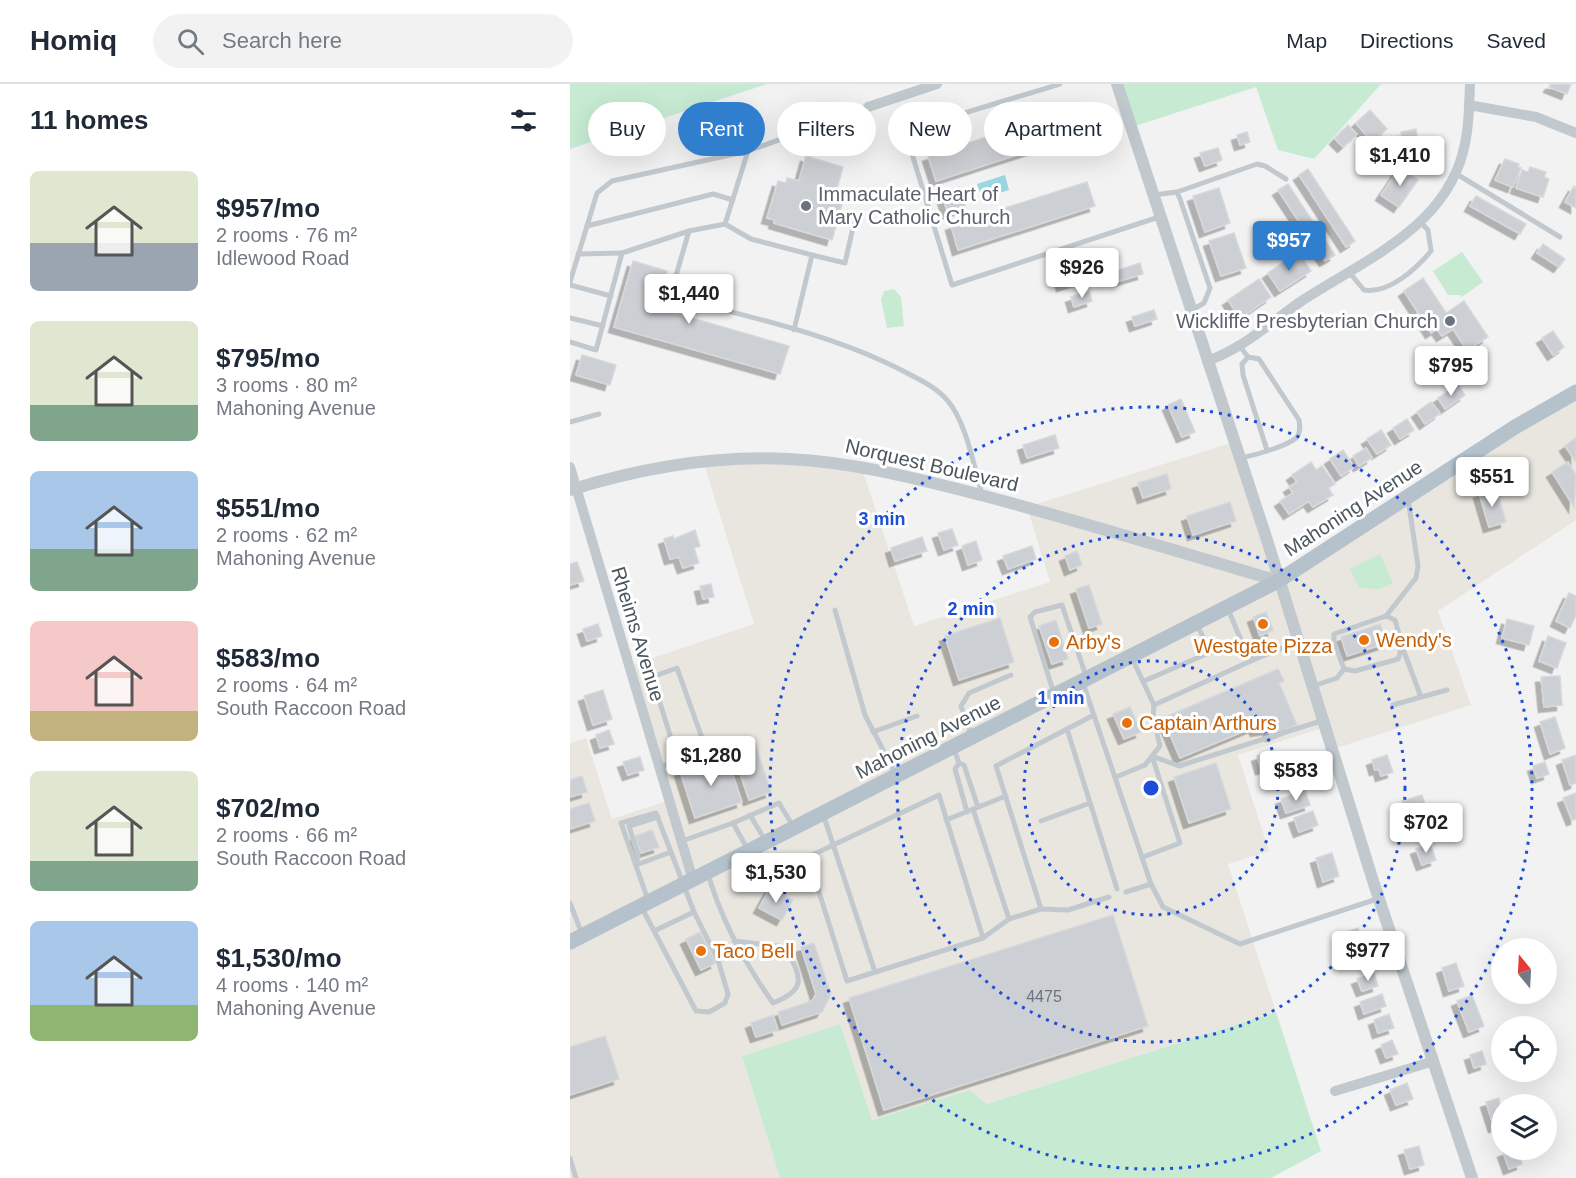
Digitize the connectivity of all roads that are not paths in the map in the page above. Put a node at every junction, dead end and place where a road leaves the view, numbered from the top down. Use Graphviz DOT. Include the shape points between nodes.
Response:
graph roads {
  1 [pos="937,84"];
  2 [pos="1060,84"];
  3 [pos="1117,84"];
  4 [pos="1470,84"];
  5 [pos="876,105"];
  6 [pos="1469,105"];
  7 [pos="1576,133"];
  8 [pos="724,156"];
  9 [pos="746,156"];
  10 [pos="1455,173"];
  11 [pos="1286,179"];
  12 [pos="1177,192"];
  13 [pos="1154,195"];
  14 [pos="733,200"];
  15 [pos="856,214"];
  16 [pos="1161,217"];
  17 [pos="1420,222"];
  18 [pos="725,224"];
  19 [pos="587,226"];
  20 [pos="689,231"];
  21 [pos="1560,237"];
  22 [pos="622,253"];
  23 [pos="578,254"];
  24 [pos="812,255"];
  25 [pos="1348,271"];
  26 [pos="570,284"];
  27 [pos="611,296"];
  28 [pos="1191,310"];
  29 [pos="570,318"];
  30 [pos="603,326"];
  31 [pos="794,330"];
  32 [pos="570,342"];
  33 [pos="1239,345"];
  34 [pos="1248,357"];
  35 [pos="1207,361"];
  36 [pos="1576,392"];
  37 [pos="599,414"];
  38 [pos="570,422"];
  39 [pos="1267,450"];
  40 [pos="1239,458"];
  41 [pos="570,467"];
  42 [pos="573,489"];
  43 [pos="983,496"];
  44 [pos="1408,498"];
  45 [pos="1278,581"];
  46 [pos="1227,609"];
  47 [pos="835,610"];
  48 [pos="1386,615"];
  49 [pos="1197,625"];
  50 [pos="1240,638"];
  51 [pos="1299,641"];
  52 [pos="1402,649"];
  53 [pos="1211,652"];
  54 [pos="1132,657"];
  55 [pos="1253,660"];
  56 [pos="1344,669"];
  57 [pos="1011,675"];
  58 [pos="1085,681"];
  59 [pos="1144,681"];
  60 [pos="1313,686"];
  61 [pos="1447,690"];
  62 [pos="1055,697"];
  63 [pos="1421,697"];
  64 [pos="1154,705"];
  65 [pos="1394,705"];
  66 [pos="1094,715"];
  67 [pos="917,716"];
  68 [pos="1324,720"];
  69 [pos="1067,729"];
  70 [pos="873,732"];
  71 [pos="973,738"];
  72 [pos="956,755"];
  73 [pos="1152,756"];
  74 [pos="678,760"];
  75 [pos="660,767"];
  76 [pos="897,777"];
  77 [pos="1116,777"];
  78 [pos="1006,796"];
  79 [pos="1090,803"];
  80 [pos="973,809"];
  81 [pos="823,814"];
  82 [pos="750,815"];
  83 [pos="946,820"];
  84 [pos="1041,821"];
  85 [pos="733,823"];
  86 [pos="795,828"];
  87 [pos="682,841"];
  88 [pos="766,843"];
  89 [pos="834,845"];
  90 [pos="671,852"];
  91 [pos="748,852"];
  92 [pos="1143,856"];
  93 [pos="636,865"];
  94 [pos="708,873"];
  95 [pos="688,883"];
  96 [pos="1151,884"];
  97 [pos="1117,890"];
  98 [pos="1126,892"];
  99 [pos="1109,897"];
  100 [pos="1379,898"];
  101 [pos="570,903"];
  102 [pos="645,905"];
  103 [pos="1041,909"];
  104 [pos="694,912"];
  105 [pos="1009,919"];
  106 [pos="654,931"];
  107 [pos="983,938"];
  108 [pos="577,939"];
  109 [pos="734,941"];
  110 [pos="875,972"];
  111 [pos="1434,1061"];
  112 [pos="1335,1091"];
  113 [pos="570,1158"];
  114 [pos="576,1178"];
  115 [pos="1472,1178"];
  1 -- 5 [label="street"];
  2 -- 16 [label="lane" via="905,131 951,285"];
  3 -- 13 [label="street"];
  4 -- 6 [label="street"];
  6 -- 7 [label="street" via="1527,115"];
  6 -- 10 [label="street" via="1467,135"];
  8 -- 19 [label="lane" via="612,181 597,193"];
  9 -- 14 [label="lane"];
  10 -- 17 [label="street" via="1445,194"];
  10 -- 21 [label="lane"];
  11 -- 12 [label="lane" via="1257,164"];
  12 -- 13 [label="lane"];
  12 -- 28 [label="lane" via="1210,288 1204,303"];
  13 -- 16 [label="street"];
  14 -- 18 [label="lane"];
  14 -- 19 [label="lane" via="713,194"];
  15 -- 24 [label="lane" via="845,263"];
  16 -- 28 [label="street"];
  17 -- 25 [label="street"];
  17 -- 25 [label="lane" via="1428,230 1431,251 1400,279 1377,292 1364,290"];
  18 -- 20 [label="lane"];
  18 -- 24 [label="lane" via="751,238"];
  19 -- 23 [label="lane"];
  20 -- 22 [label="lane"];
  20 -- 31 [label="lane" via="670,296"];
  22 -- 23 [label="lane"];
  22 -- 27 [label="lane"];
  23 -- 26 [label="lane"];
  24 -- 31 [label="lane"];
  25 -- 33 [label="street"];
  26 -- 27 [label="lane"];
  27 -- 30 [label="lane"];
  28 -- 35 [label="street"];
  29 -- 30 [label="lane"];
  30 -- 32 [label="lane" via="596,350"];
  31 -- 43 [label="lane" via="828,339 930,385 948,401 962,428"];
  33 -- 34 [label="lane"];
  33 -- 35 [label="street"];
  34 -- 39 [label="lane" via="1242,364 1243,375"];
  34 -- 39 [label="lane" via="1259,359 1299,420 1296,438"];
  35 -- 40 [label="street"];
  36 -- 44 [label="main road, Mahoning Avenue"];
  37 -- 38 [label="lane"];
  39 -- 40 [label="lane"];
  40 -- 45 [label="street"];
  41 -- 42 [label="street, Rheims Avenue"];
  42 -- 43 [label="street, Norquest Boulevard" via="672,465 747,458 870,469"];
  42 -- 75 [label="street, Rheims Avenue"];
  43 -- 45 [label="street, Norquest Boulevard"];
  44 -- 45 [label="main road, Mahoning Avenue"];
  44 -- 48 [label="lane" via="1418,566 1416,578"];
  45 -- 46 [label="main road, Mahoning Avenue"];
  45 -- 51 [label="street"];
  46 -- 49 [label="main road, Mahoning Avenue"];
  46 -- 50 [label="lane"];
  47 -- 70 [label="lane"];
  48 -- 52 [label="lane" via="1395,620"];
  48 -- 56 [label="lane" via="1334,634"];
  49 -- 53 [label="lane"];
  49 -- 54 [label="main road, Mahoning Avenue"];
  50 -- 53 [label="lane"];
  50 -- 55 [label="lane"];
  51 -- 55 [label="lane"];
  51 -- 60 [label="street"];
  52 -- 56 [label="lane" via="1398,659 1355,671"];
  52 -- 63 [label="lane"];
  53 -- 59 [label="lane"];
  54 -- 58 [label="main road, Mahoning Avenue"];
  54 -- 59 [label="lane"];
  55 -- 64 [label="lane"];
  56 -- 60 [label="lane" via="1337,678"];
  57 -- 71 [label="lane" via="969,693 961,706"];
  58 -- 62 [label="main road, Mahoning Avenue"];
  58 -- 62 [label="lane" via="1062,604 1035,612 1030,617 1033,632"];
  58 -- 66 [label="lane"];
  59 -- 64 [label="lane"];
  60 -- 68 [label="street"];
  61 -- 63 [label="lane"];
  62 -- 71 [label="main road, Mahoning Avenue"];
  63 -- 65 [label="lane"];
  64 -- 73 [label="lane" via="1152,717 1160,746"];
  66 -- 69 [label="lane"];
  66 -- 77 [label="lane"];
  67 -- 70 [label="lane"];
  68 -- 73 [label="lane" via="1179,766"];
  68 -- 100 [label="street"];
  69 -- 78 [label="lane" via="996,766"];
  69 -- 79 [label="lane"];
  70 -- 76 [label="lane"];
  71 -- 72 [label="main road, Mahoning Avenue"];
  72 -- 76 [label="main road, Mahoning Avenue"];
  72 -- 80 [label="lane" via="964,765"];
  72 -- 80 [label="lane" via="955,768"];
  73 -- 77 [label="lane" via="1145,765"];
  73 -- 92 [label="lane" via="1180,843"];
  74 -- 74 [label="lane" via="706,752 677,668 652,677"];
  74 -- 75 [label="lane"];
  75 -- 87 [label="street, Rheims Avenue"];
  76 -- 81 [label="main road, Mahoning Avenue"];
  77 -- 92 [label="lane"];
  78 -- 80 [label="lane"];
  78 -- 103 [label="lane"];
  79 -- 84 [label="lane"];
  79 -- 97 [label="lane"];
  80 -- 83 [label="lane"];
  80 -- 105 [label="lane"];
  81 -- 86 [label="main road, Mahoning Avenue"];
  81 -- 89 [label="lane"];
  82 -- 85 [label="lane"];
  82 -- 86 [label="lane" via="779,803"];
  82 -- 88 [label="lane"];
  83 -- 89 [label="lane" via="939,795"];
  83 -- 107 [label="lane"];
  85 -- 87 [label="lane"];
  85 -- 91 [label="lane"];
  86 -- 88 [label="main road, Mahoning Avenue"];
  87 -- 95 [label="street, Rheims Avenue"];
  88 -- 91 [label="main road, Mahoning Avenue"];
  89 -- 110 [label="lane"];
  89 -- 110 [label="lane" via="808,858 847,981"];
  90 -- 93 [label="lane"];
  90 -- 93 [label="lane" via="656,813 621,823"];
  90 -- 95 [label="lane"];
  91 -- 94 [label="main road, Mahoning Avenue"];
  92 -- 96 [label="lane"];
  93 -- 102 [label="lane"];
  94 -- 95 [label="main road, Mahoning Avenue"];
  94 -- 109 [label="lane"];
  95 -- 102 [label="main road, Mahoning Avenue"];
  95 -- 104 [label="lane"];
  96 -- 98 [label="lane"];
  96 -- 100 [label="lane" via="1164,907 1240,944"];
  99 -- 103 [label="lane" via="1068,910"];
  100 -- 111 [label="street"];
  101 -- 108 [label="lane"];
  102 -- 106 [label="lane"];
  102 -- 108 [label="main road, Mahoning Avenue"];
  103 -- 105 [label="lane"];
  104 -- 106 [label="lane"];
  104 -- 106 [label="lane" via="718,960 728,994 725,1003 709,1012 696,1011"];
  105 -- 107 [label="lane"];
  107 -- 110 [label="lane"];
  109 -- 109 [label="lane" via="773,1003 792,996 798,988 798,976 786,947"];
  111 -- 112 [label="street"];
  111 -- 115 [label="street"];
  113 -- 114 [label="lane"];
}
